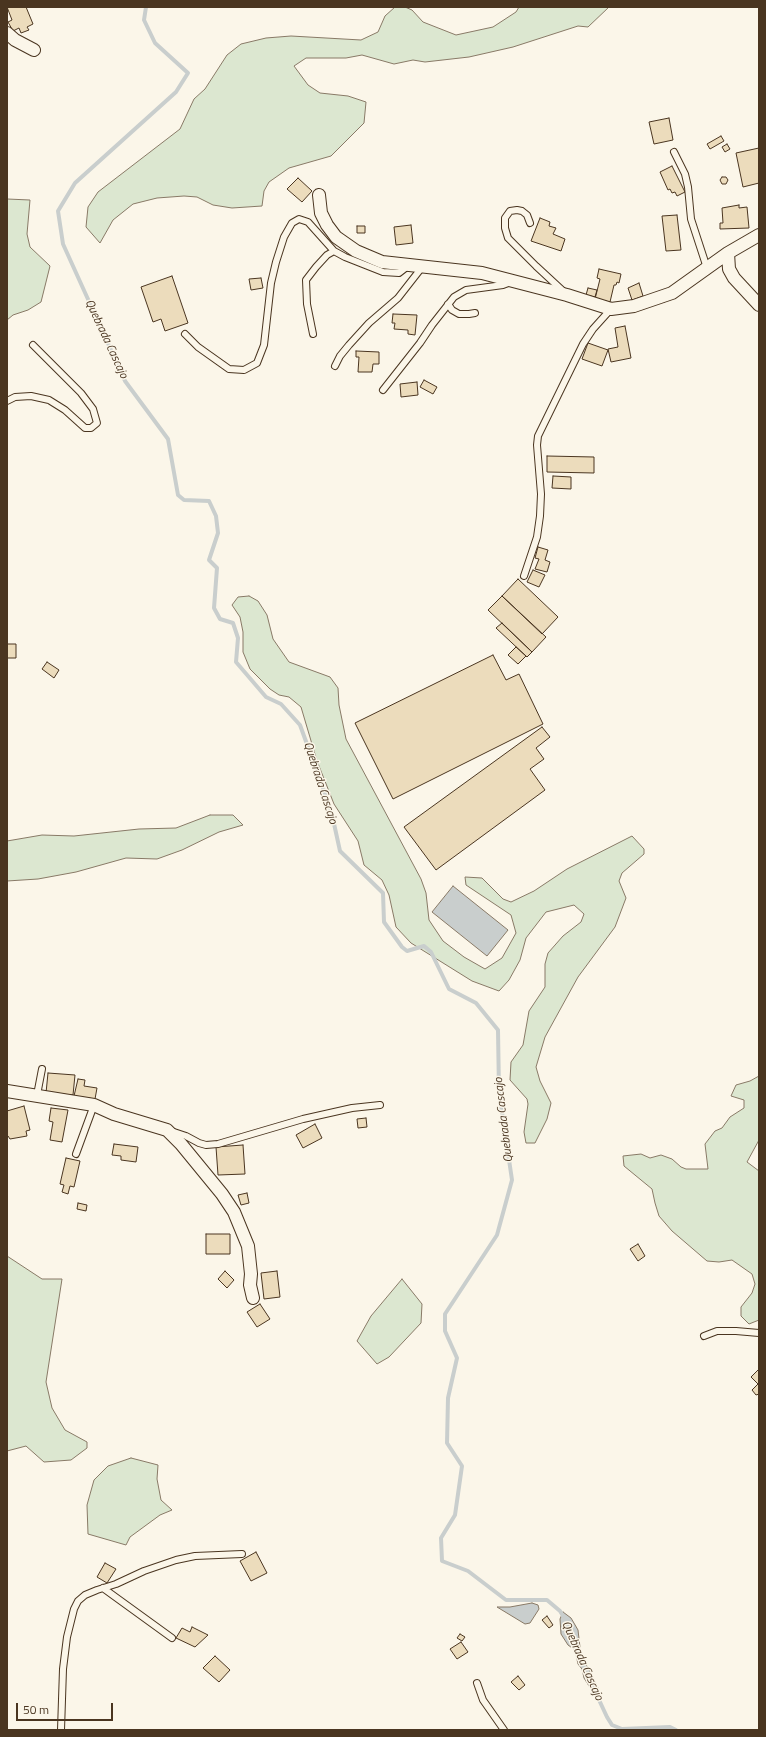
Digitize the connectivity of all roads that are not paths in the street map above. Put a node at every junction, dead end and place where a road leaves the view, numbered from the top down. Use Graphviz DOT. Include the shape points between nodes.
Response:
graph roads {
  1 [pos="7,33"];
  2 [pos="34,50"];
  3 [pos="674,152"];
  4 [pos="319,195"];
  5 [pos="530,223"];
  6 [pos="759,235"];
  7 [pos="334,251"];
  8 [pos="728,253"];
  9 [pos="409,265"];
  10 [pos="423,266"];
  11 [pos="707,268"];
  12 [pos="514,280"];
  13 [pos="567,295"];
  14 [pos="448,304"];
  15 [pos="759,305"];
  16 [pos="611,309"];
  17 [pos="475,313"];
  18 [pos="186,334"];
  19 [pos="313,334"];
  20 [pos="33,345"];
  21 [pos="335,366"];
  22 [pos="383,390"];
  23 [pos="7,401"];
  24 [pos="524,576"];
  25 [pos="42,1069"];
  26 [pos="7,1091"];
  27 [pos="37,1096"];
  28 [pos="94,1105"];
  29 [pos="380,1105"];
  30 [pos="167,1130"];
  31 [pos="76,1154"];
  32 [pos="253,1298"];
  33 [pos="759,1333"];
  34 [pos="704,1336"];
  35 [pos="242,1554"];
  36 [pos="103,1588"];
  37 [pos="172,1638"];
  38 [pos="477,1683"];
  39 [pos="61,1730"];
  40 [pos="504,1730"];
  1 -- 2 [label="street"];
  3 -- 11 [label="lane" via="685,174 690,219"];
  4 -- 9 [label="street" via="321,213 336,237 356,251 382,262"];
  5 -- 13 [label="lane" via="522,211 510,211 505,218 508,238"];
  6 -- 8 [label="street"];
  7 -- 9 [label="lane" via="384,272 399,273"];
  7 -- 18 [label="lane" via="308,222 299,219 292,223 284,237 271,283 264,345 257,363 244,370 229,369 198,347"];
  7 -- 19 [label="lane" via="327,255 306,280 306,304"];
  8 -- 11 [label="street"];
  8 -- 15 [label="street" via="729,269 734,278"];
  9 -- 10 [label="street"];
  10 -- 12 [label="street" via="482,273"];
  10 -- 21 [label="lane" via="398,298 369,323 349,345"];
  11 -- 16 [label="street" via="667,296 634,306"];
  12 -- 13 [label="street"];
  12 -- 14 [label="lane" via="503,285 466,290"];
  13 -- 16 [label="street"];
  14 -- 17 [label="lane" via="459,314"];
  14 -- 22 [label="lane"];
  16 -- 24 [label="lane" via="583,344 538,436 540,516 537,537"];
  20 -- 23 [label="lane" via="81,393 93,410 96,422 91,428 85,428 49,400 31,396 15,397"];
  25 -- 27 [label="lane"];
  26 -- 27 [label="street"];
  27 -- 28 [label="street"];
  28 -- 30 [label="street" via="114,1114"];
  28 -- 31 [label="lane"];
  29 -- 30 [label="lane" via="352,1108 303,1119 218,1144 206,1145"];
  30 -- 32 [label="street" via="208,1177 234,1212 248,1246"];
  33 -- 34 [label="lane" via="716,1332"];
  35 -- 36 [label="lane" via="195,1556 176,1560"];
  36 -- 37 [label="lane"];
  36 -- 39 [label="lane" via="84,1595 74,1609 63,1669"];
  38 -- 40 [label="lane" via="483,1700"];
}
